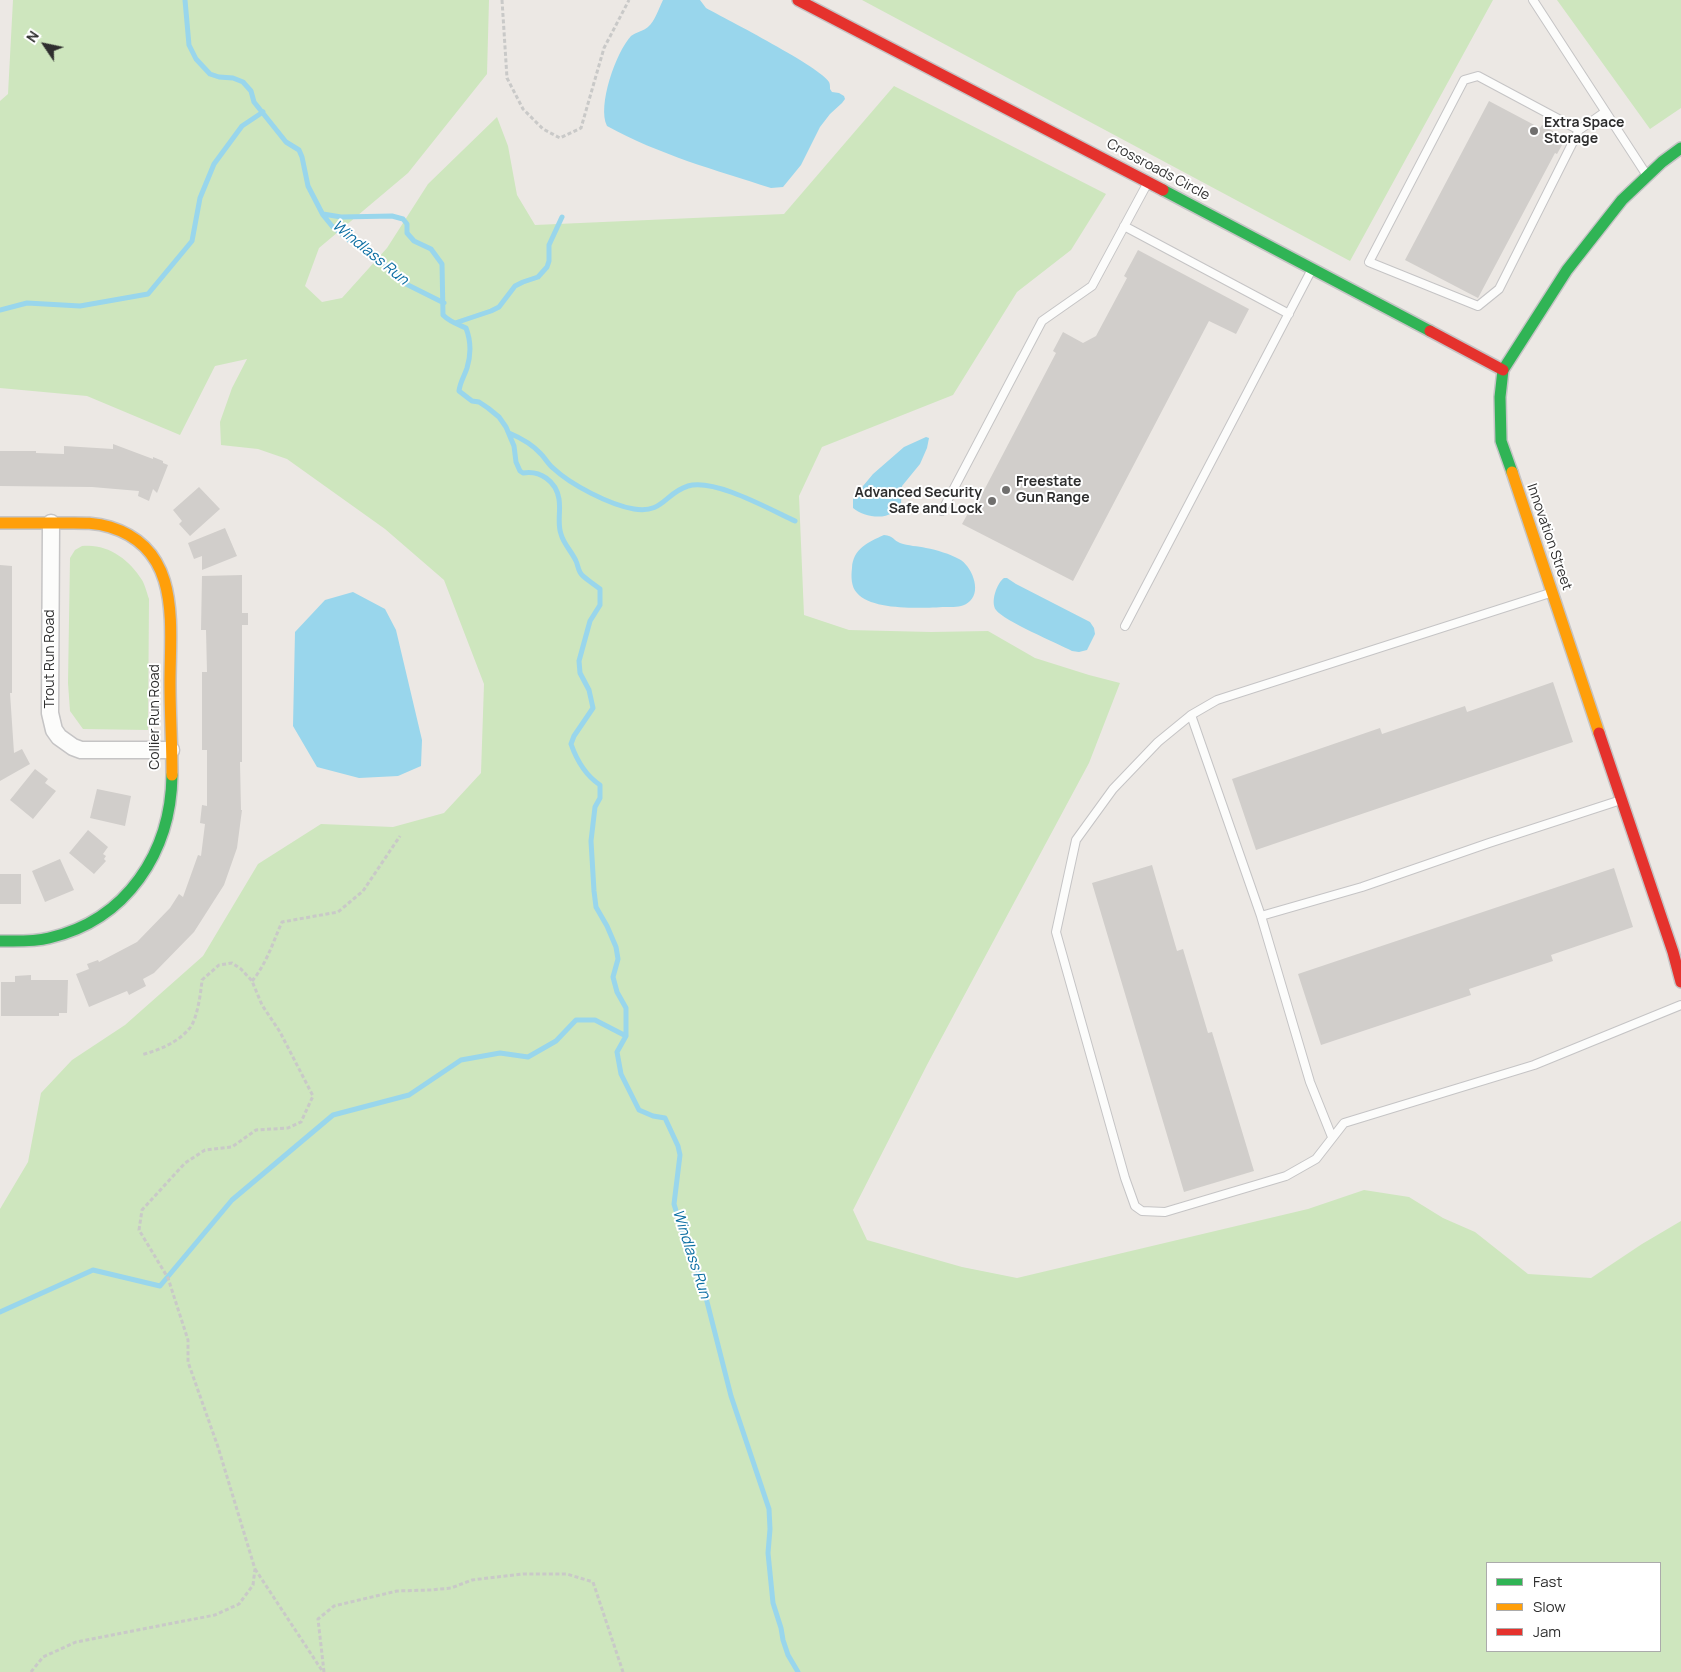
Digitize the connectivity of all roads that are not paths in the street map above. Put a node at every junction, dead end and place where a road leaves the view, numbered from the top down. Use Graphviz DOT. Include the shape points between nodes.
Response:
graph roads {
  1 [pos="798,0"];
  2 [pos="1533,0"];
  3 [pos="1606,112"];
  4 [pos="1579,130"];
  5 [pos="1681,148"];
  6 [pos="1647,176"];
  7 [pos="1148,182"];
  8 [pos="1124,226"];
  9 [pos="1313,269"];
  10 [pos="1289,314"];
  11 [pos="1503,370"];
  12 [pos="942,511"];
  13 [pos="0,523"];
  14 [pos="51,523"];
  15 [pos="1552,593"];
  16 [pos="1125,626"];
  17 [pos="1191,714"];
  18 [pos="170,750"];
  19 [pos="1622,800"];
  20 [pos="1261,916"];
  21 [pos="0,941"];
  22 [pos="1681,982"];
  23 [pos="1681,1004"];
  24 [pos="1332,1136"];
  1 -- 7 [label="street, Crossroads Circle"];
  2 -- 3 [label="lane"];
  3 -- 4 [label="lane"];
  3 -- 6 [label="lane"];
  4 -- 4 [label="lane" via="1499,289 1478,306 1369,262 1464,80 1478,76"];
  5 -- 6 [label="street, Innovation Street"];
  6 -- 11 [label="street, Innovation Street" via="1622,200 1567,270"];
  7 -- 8 [label="lane"];
  7 -- 9 [label="street, Crossroads Circle"];
  8 -- 10 [label="lane"];
  8 -- 12 [label="lane" via="1092,286 1042,321"];
  9 -- 10 [label="lane"];
  9 -- 11 [label="street, Crossroads Circle"];
  10 -- 16 [label="lane"];
  11 -- 15 [label="street, Innovation Street" via="1501,441"];
  13 -- 14 [label="street, Collier Run Road"];
  14 -- 18 [label="street, Collier Run Road" via="93,523 118,528 142,544 160,567 170,601"];
  14 -- 18 [label="street, Trout Run Road" via="50,713 54,730 66,743 81,750"];
  15 -- 17 [label="lane" via="1217,700"];
  15 -- 19 [label="street, Innovation Street"];
  17 -- 20 [label="lane"];
  17 -- 24 [label="lane" via="1158,742 1113,789 1076,840 1056,932 1125,1178 1135,1206 1142,1211 1165,1212 1286,1176 1316,1159"];
  18 -- 21 [label="street, Collier Run Road" via="170,792 165,829 158,850 133,889 97,919 66,933 33,940"];
  19 -- 20 [label="lane" via="1362,887"];
  19 -- 22 [label="street, Innovation Street"];
  20 -- 24 [label="lane" via="1310,1082"];
  23 -- 24 [label="lane" via="1534,1065 1344,1123"];
}
